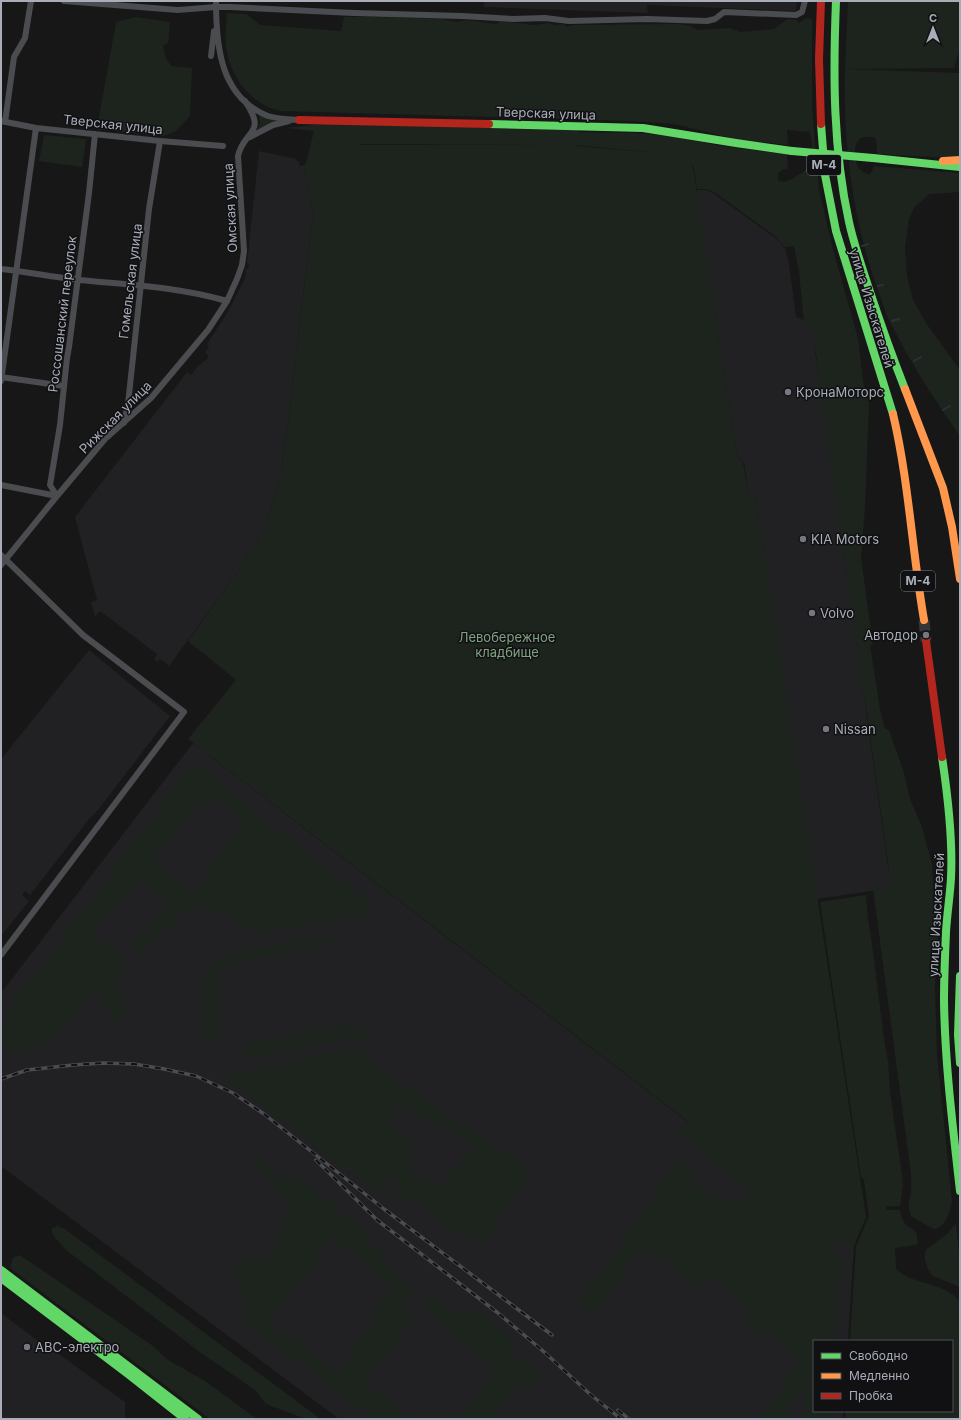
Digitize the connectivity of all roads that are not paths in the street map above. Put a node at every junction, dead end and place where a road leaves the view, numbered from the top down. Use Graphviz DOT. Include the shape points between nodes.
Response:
graph roads {
  1 [pos="31,1"];
  2 [pos="64,1"];
  3 [pos="805,1"];
  4 [pos="821,1"];
  5 [pos="836,1"];
  6 [pos="216,4"];
  7 [pos="216,22"];
  8 [pos="211,56"];
  9 [pos="245,101"];
  10 [pos="298,120"];
  11 [pos="3,121"];
  12 [pos="36,128"];
  13 [pos="94,134"];
  14 [pos="248,138"];
  15 [pos="160,141"];
  16 [pos="223,146"];
  17 [pos="874,158"];
  18 [pos="960,160"];
  19 [pos="960,167"];
  20 [pos="1,269"];
  21 [pos="16,271"];
  22 [pos="78,280"];
  23 [pos="142,286"];
  24 [pos="227,301"];
  25 [pos="1,377"];
  26 [pos="1,380"];
  27 [pos="64,386"];
  28 [pos="124,423"];
  29 [pos="1,485"];
  30 [pos="57,496"];
  31 [pos="3,557"];
  32 [pos="1,565"];
  33 [pos="960,580"];
  34 [pos="924,620"];
  35 [pos="926,641"];
  36 [pos="1,955"];
  37 [pos="960,976"];
  38 [pos="960,1063"];
  39 [pos="960,1191"];
  40 [pos="1,1270"];
  41 [pos="1,1278"];
  42 [pos="185,1419"];
  43 [pos="198,1419"];
  1 -- 11 [label="street" via="25,38 14,57"];
  2 -- 6 [label="street" via="178,10"];
  3 -- 6 [label="street" via="802,12 796,14 724,12 707,21 569,21"];
  4 -- 34 [label="main road, улица Изыскателей / М-4" via="821,123 828,189 838,240 898,433"];
  5 -- 33 [label="main road, улица Изыскателей / М-4" via="834,46 837,148 847,214 881,326 946,495"];
  6 -- 7 [label="street"];
  7 -- 8 [label="street"];
  7 -- 9 [label="street" via="224,71"];
  9 -- 10 [label="street" via="269,116"];
  9 -- 14 [label="street, Омская улица" via="255,122"];
  10 -- 14 [label="street" via="273,126"];
  10 -- 17 [label="main road, Тверская улица, bridge" via="643,128 667,130 729,143"];
  11 -- 12 [label="street, Тверская улица"];
  12 -- 13 [label="street, Тверская улица"];
  12 -- 21 [label="street"];
  13 -- 15 [label="street, Тверская улица"];
  13 -- 22 [label="street, Россошанский переулок"];
  14 -- 24 [label="street, Омская улица" via="238,156 244,251 237,279"];
  15 -- 16 [label="street, Тверская улица"];
  15 -- 23 [label="street, Гомельская улица" via="149,209"];
  17 -- 18 [label="main road" via="928,162"];
  17 -- 19 [label="main road"];
  20 -- 21 [label="street"];
  21 -- 22 [label="street"];
  21 -- 25 [label="street"];
  22 -- 23 [label="street"];
  22 -- 27 [label="street, Россошанский переулок"];
  23 -- 24 [label="street" via="205,294"];
  23 -- 28 [label="street, Гомельская улица"];
  24 -- 28 [label="street, Рижская улица" via="181,364 151,398"];
  25 -- 26 [label="street"];
  25 -- 27 [label="street"];
  27 -- 30 [label="street, Россошанский переулок" via="50,485"];
  28 -- 30 [label="street, Рижская улица" via="105,439"];
  29 -- 30 [label="street"];
  30 -- 31 [label="street, Рижская улица"];
  31 -- 32 [label="street, Рижская улица"];
  31 -- 36 [label="street" via="83,635 184,712"];
  35 -- 39 [label="main road, улица Изыскателей" via="946,783 951,843 946,932 945,1045"];
  37 -- 38 [label="main road, улица Изыскателей"];
  40 -- 43 [label="main road"];
  41 -- 42 [label="main road"];
}
